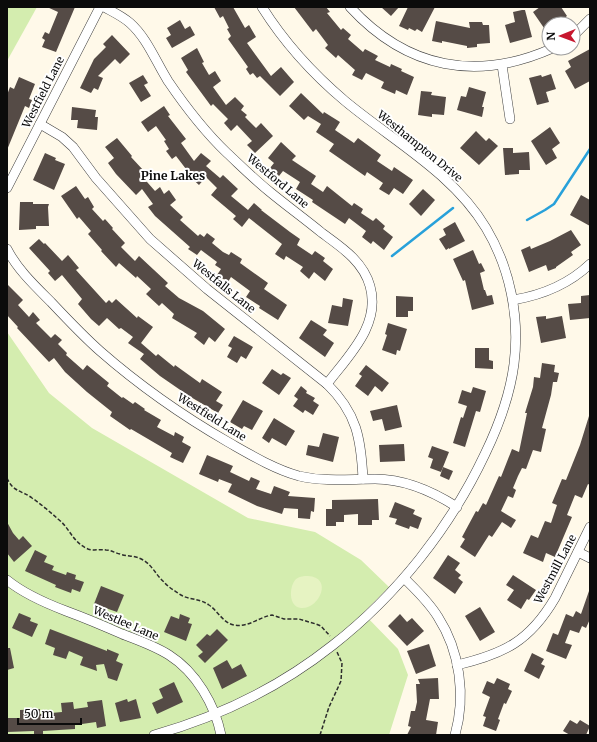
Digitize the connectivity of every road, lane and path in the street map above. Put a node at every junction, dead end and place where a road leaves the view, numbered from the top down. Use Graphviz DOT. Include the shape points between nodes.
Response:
graph roads {
  1 [pos="100,7"];
  2 [pos="104,7"];
  3 [pos="262,7"];
  4 [pos="350,7"];
  5 [pos="590,19"];
  6 [pos="581,28"];
  7 [pos="541,53"];
  8 [pos="502,65"];
  9 [pos="510,119"];
  10 [pos="40,124"];
  11 [pos="7,188"];
  12 [pos="7,249"];
  13 [pos="590,264"];
  14 [pos="513,300"];
  15 [pos="327,384"];
  16 [pos="7,478"];
  17 [pos="363,479"];
  18 [pos="456,507"];
  19 [pos="590,527"];
  20 [pos="578,552"];
  21 [pos="590,558"];
  22 [pos="404,578"];
  23 [pos="8,584"];
  24 [pos="334,644"];
  25 [pos="457,665"];
  26 [pos="215,714"];
  27 [pos="154,735"];
  28 [pos="221,735"];
  29 [pos="320,735"];
  30 [pos="455,735"];
  1 -- 10 [label="street, Westfield Lane"];
  2 -- 15 [label="street, Westford Lane" via="122,17 137,31 174,90 222,148 270,192 350,255 365,275 372,297 370,318 362,338"];
  3 -- 14 [label="street, Westhampton Drive" via="292,49 323,81 465,199 494,243"];
  4 -- 8 [label="street" via="378,34 420,57 456,66"];
  5 -- 6 [label="street"];
  7 -- 8 [label="street"];
  8 -- 9 [label="street"];
  10 -- 11 [label="street, Westfield Lane"];
  10 -- 15 [label="street, Westfalls Lane" via="73,148 150,239 207,290"];
  12 -- 17 [label="street, Westfield Lane" via="31,281 100,352 148,390 204,428 288,472 322,480"];
  13 -- 14 [label="street" via="579,275 561,286 538,295"];
  14 -- 18 [label="street, Westhampton Drive" via="516,351 508,394 475,476"];
  15 -- 17 [label="street, Westfalls Lane" via="342,399 353,418 360,441"];
  16 -- 24 [label="path" via="13,488 33,498 59,519 74,540 86,548 112,550 143,560 164,583 187,598 196,598 214,608 230,624 248,624 272,615 284,619 299,619 321,626"];
  17 -- 18 [label="street, Westfield Lane" via="389,480 416,486"];
  18 -- 22 [label="street, Westhampton Drive"];
  19 -- 20 [label="street, Westmill Lane"];
  20 -- 21 [label="street"];
  20 -- 25 [label="street, Westmill Lane" via="549,608 526,634 502,652"];
  22 -- 24 [label="street, Westhampton Drive"];
  22 -- 25 [label="street" via="438,617 451,643"];
  23 -- 26 [label="street, Westlee Lane" via="43,602 136,639 170,656 193,677"];
  24 -- 26 [label="street, Westhampton Drive" via="269,688"];
  24 -- 29 [label="path" via="342,663 342,676"];
  25 -- 30 [label="street" via="461,703"];
  26 -- 27 [label="street, Westhampton Drive"];
  26 -- 28 [label="street, Westlee Lane"];
}
